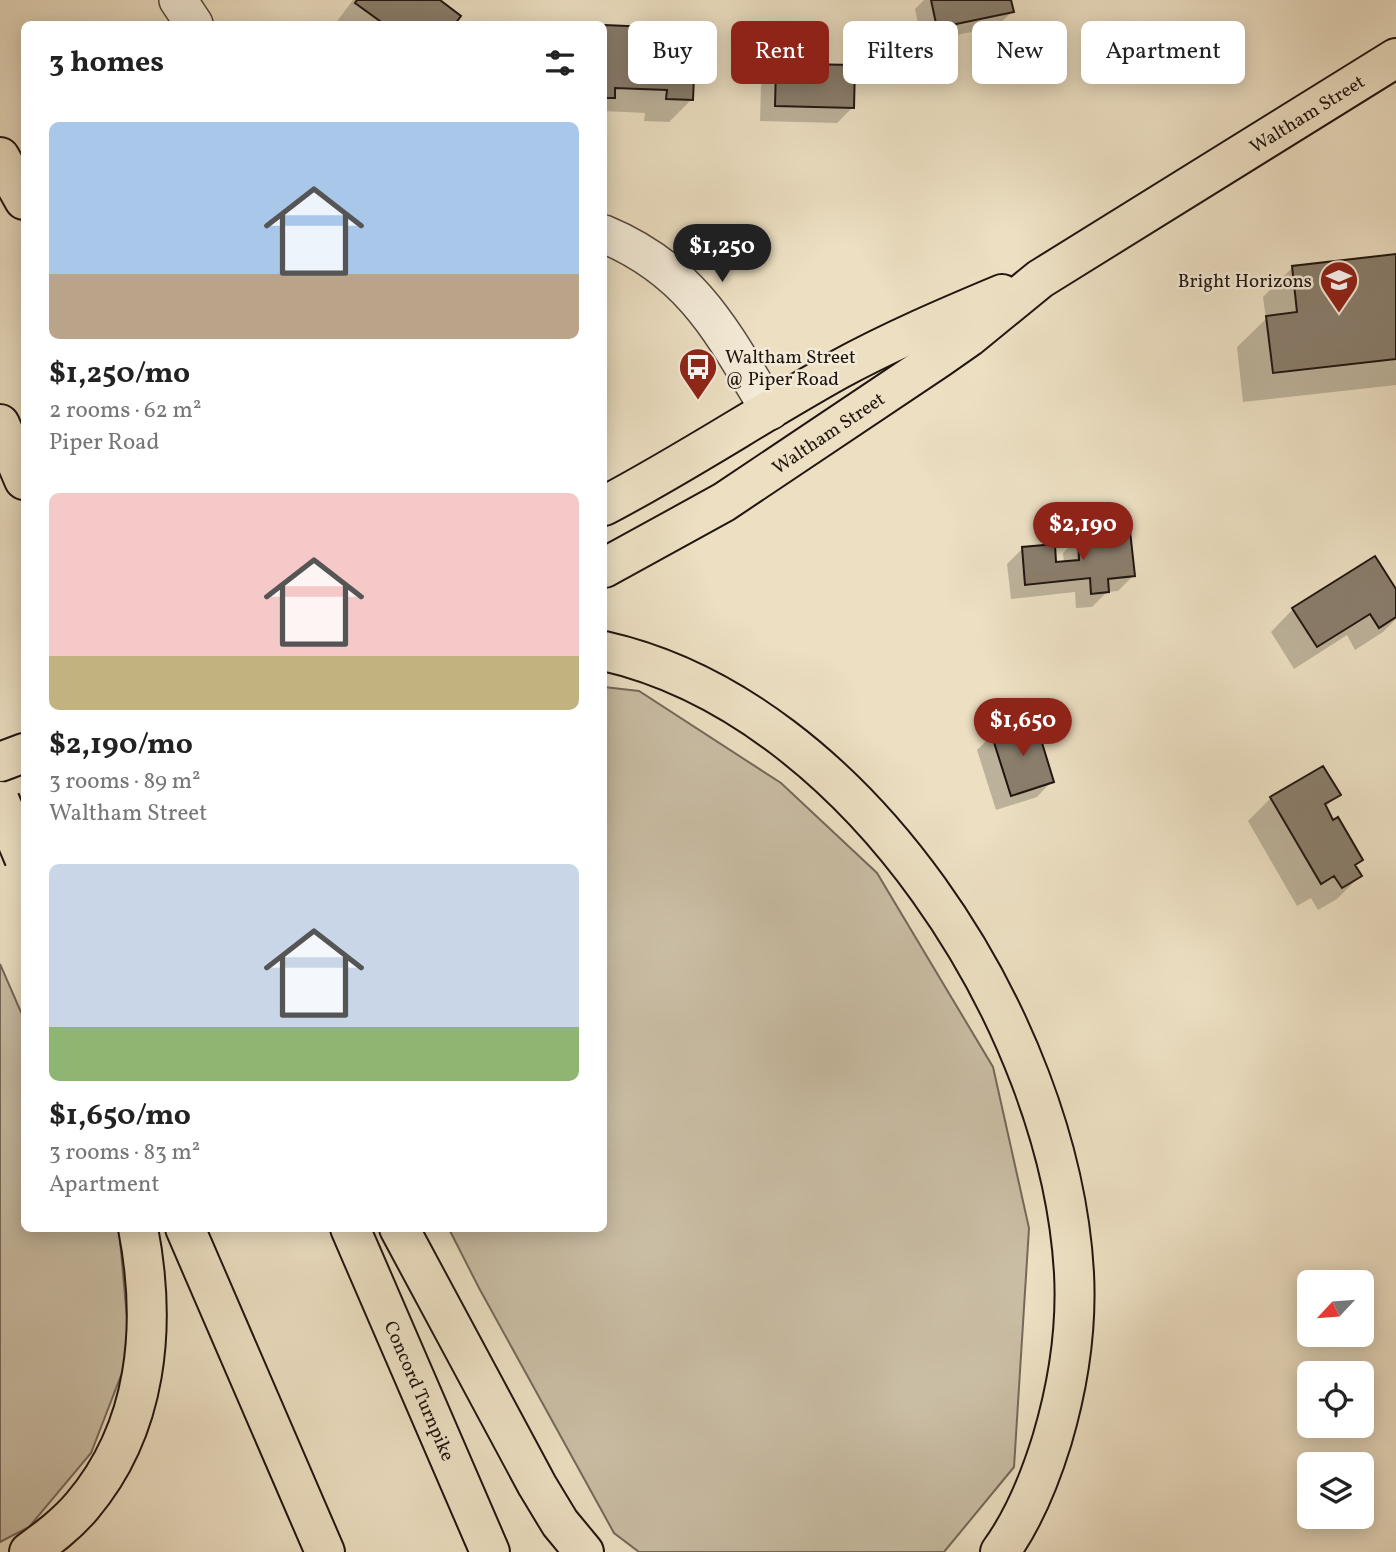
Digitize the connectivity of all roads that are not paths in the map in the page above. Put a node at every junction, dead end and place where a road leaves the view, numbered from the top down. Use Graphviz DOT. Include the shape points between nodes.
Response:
graph roads {
  1 [pos="178,0"];
  2 [pos="192,21"];
  3 [pos="1396,58"];
  4 [pos="0,157"];
  5 [pos="21,195"];
  6 [pos="607,236"];
  7 [pos="931,343"];
  8 [pos="770,411"];
  9 [pos="0,424"];
  10 [pos="796,455"];
  11 [pos="21,473"];
  12 [pos="607,504"];
  13 [pos="607,566"];
  14 [pos="607,651"];
  15 [pos="21,754"];
  16 [pos="0,762"];
  17 [pos="0,801"];
  18 [pos="21,813"];
  19 [pos="0,821"];
  20 [pos="21,851"];
  21 [pos="139,1232"];
  22 [pos="187,1232"];
  23 [pos="352,1232"];
  24 [pos="400,1232"];
  25 [pos="29,1552"];
  26 [pos="325,1552"];
  27 [pos="490,1552"];
  28 [pos="584,1552"];
  29 [pos="1000,1552"];
  1 -- 2 [label="street"];
  3 -- 7 [label="main road, Waltham Street"];
  4 -- 5 [label="main road"];
  6 -- 8 [label="street" via="648,256 687,289 733,350"];
  7 -- 8 [label="main road, Waltham Street" via="837,370"];
  7 -- 10 [label="main road, Waltham Street"];
  8 -- 10 [label="main road"];
  8 -- 12 [label="main road, Waltham Street"];
  9 -- 11 [label="main road"];
  10 -- 13 [label="main road, Waltham Street" via="724,502"];
  14 -- 29 [label="main road" via="667,668 710,689 834,782 894,845 946,913 994,995 1020,1052 1052,1144 1066,1209 1074,1274 1073,1325 1065,1387 1048,1454 1028,1503"];
  15 -- 16 [label="main road"];
  17 -- 20 [label="main road, bridge"];
  18 -- 19 [label="main road"];
  21 -- 25 [label="main road" via="148,1332 141,1386 130,1421 117,1454 94,1490 63,1525"];
  22 -- 26 [label="main road"];
  23 -- 27 [label="main road, Concord Turnpike"];
  24 -- 28 [label="main road" via="543,1494"];
}
